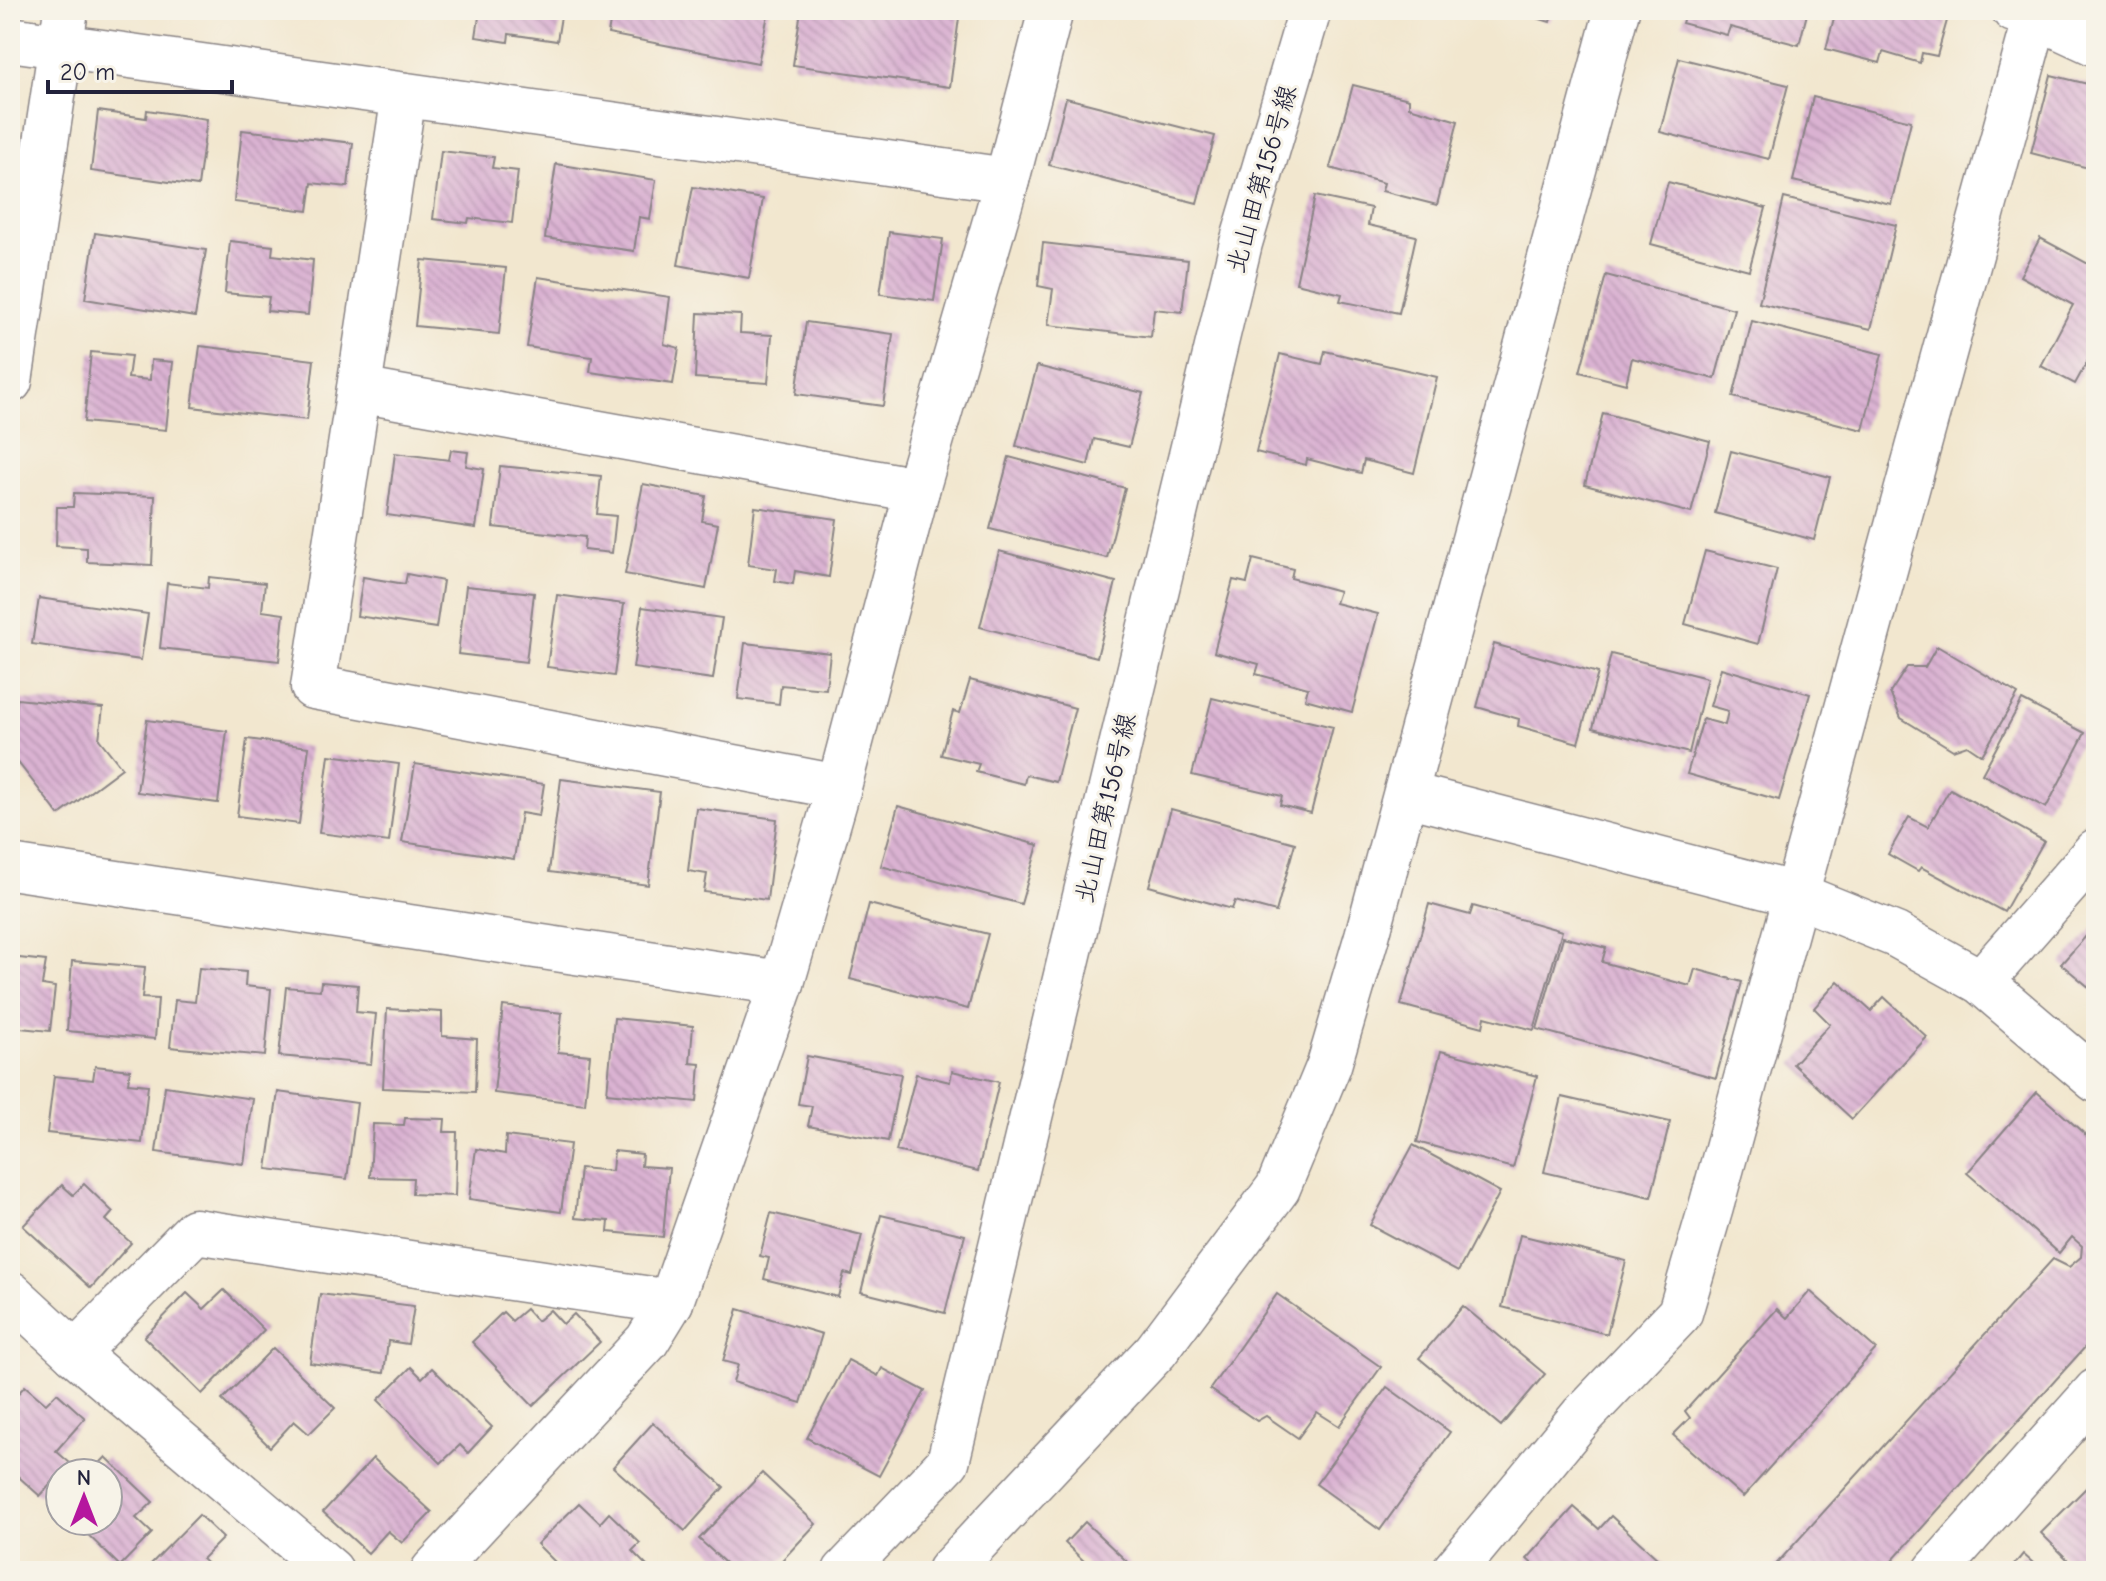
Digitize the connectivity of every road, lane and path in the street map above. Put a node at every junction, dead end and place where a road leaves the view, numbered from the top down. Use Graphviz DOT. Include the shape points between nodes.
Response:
graph roads {
  1 [pos="1051,10"];
  2 [pos="1310,10"];
  3 [pos="1617,10"];
  4 [pos="2025,13"];
  5 [pos="64,29"];
  6 [pos="10,39"];
  7 [pos="2096,44"];
  8 [pos="404,95"];
  9 [pos="1007,180"];
  10 [pos="10,381"];
  11 [pos="359,390"];
  12 [pos="917,490"];
  13 [pos="839,787"];
  14 [pos="1406,794"];
  15 [pos="2096,851"];
  16 [pos="10,867"];
  17 [pos="1797,895"];
  18 [pos="1981,982"];
  19 [pos="782,983"];
  20 [pos="2096,1080"];
  21 [pos="10,1293"];
  22 [pos="671,1302"];
  23 [pos="75,1353"];
  24 [pos="2096,1391"];
  25 [pos="331,1571"];
  26 [pos="433,1571"];
  27 [pos="844,1571"];
  28 [pos="949,1571"];
  29 [pos="1454,1571"];
  30 [pos="1936,1571"];
  1 -- 9 [label="street"];
  2 -- 27 [label="street, 北山田第156号線" via="1241,243 948,1462"];
  3 -- 14 [label="street"];
  4 -- 7 [label="street"];
  4 -- 17 [label="street"];
  5 -- 6 [label="street"];
  5 -- 8 [label="street"];
  5 -- 10 [label="street"];
  8 -- 9 [label="street"];
  8 -- 11 [label="street"];
  9 -- 12 [label="street"];
  11 -- 12 [label="street"];
  11 -- 13 [label="street" via="313,687"];
  12 -- 13 [label="street"];
  13 -- 19 [label="street"];
  14 -- 17 [label="street"];
  14 -- 28 [label="street" via="1329,1065 1278,1188 1156,1351"];
  15 -- 18 [label="street"];
  16 -- 19 [label="street"];
  17 -- 18 [label="street" via="1896,935"];
  17 -- 29 [label="street" via="1680,1313 1582,1416"];
  18 -- 20 [label="street"];
  19 -- 22 [label="street"];
  21 -- 23 [label="street"];
  22 -- 23 [label="street" via="195,1231"];
  22 -- 26 [label="street" via="647,1341"];
  23 -- 25 [label="street"];
  24 -- 30 [label="street"];
}
